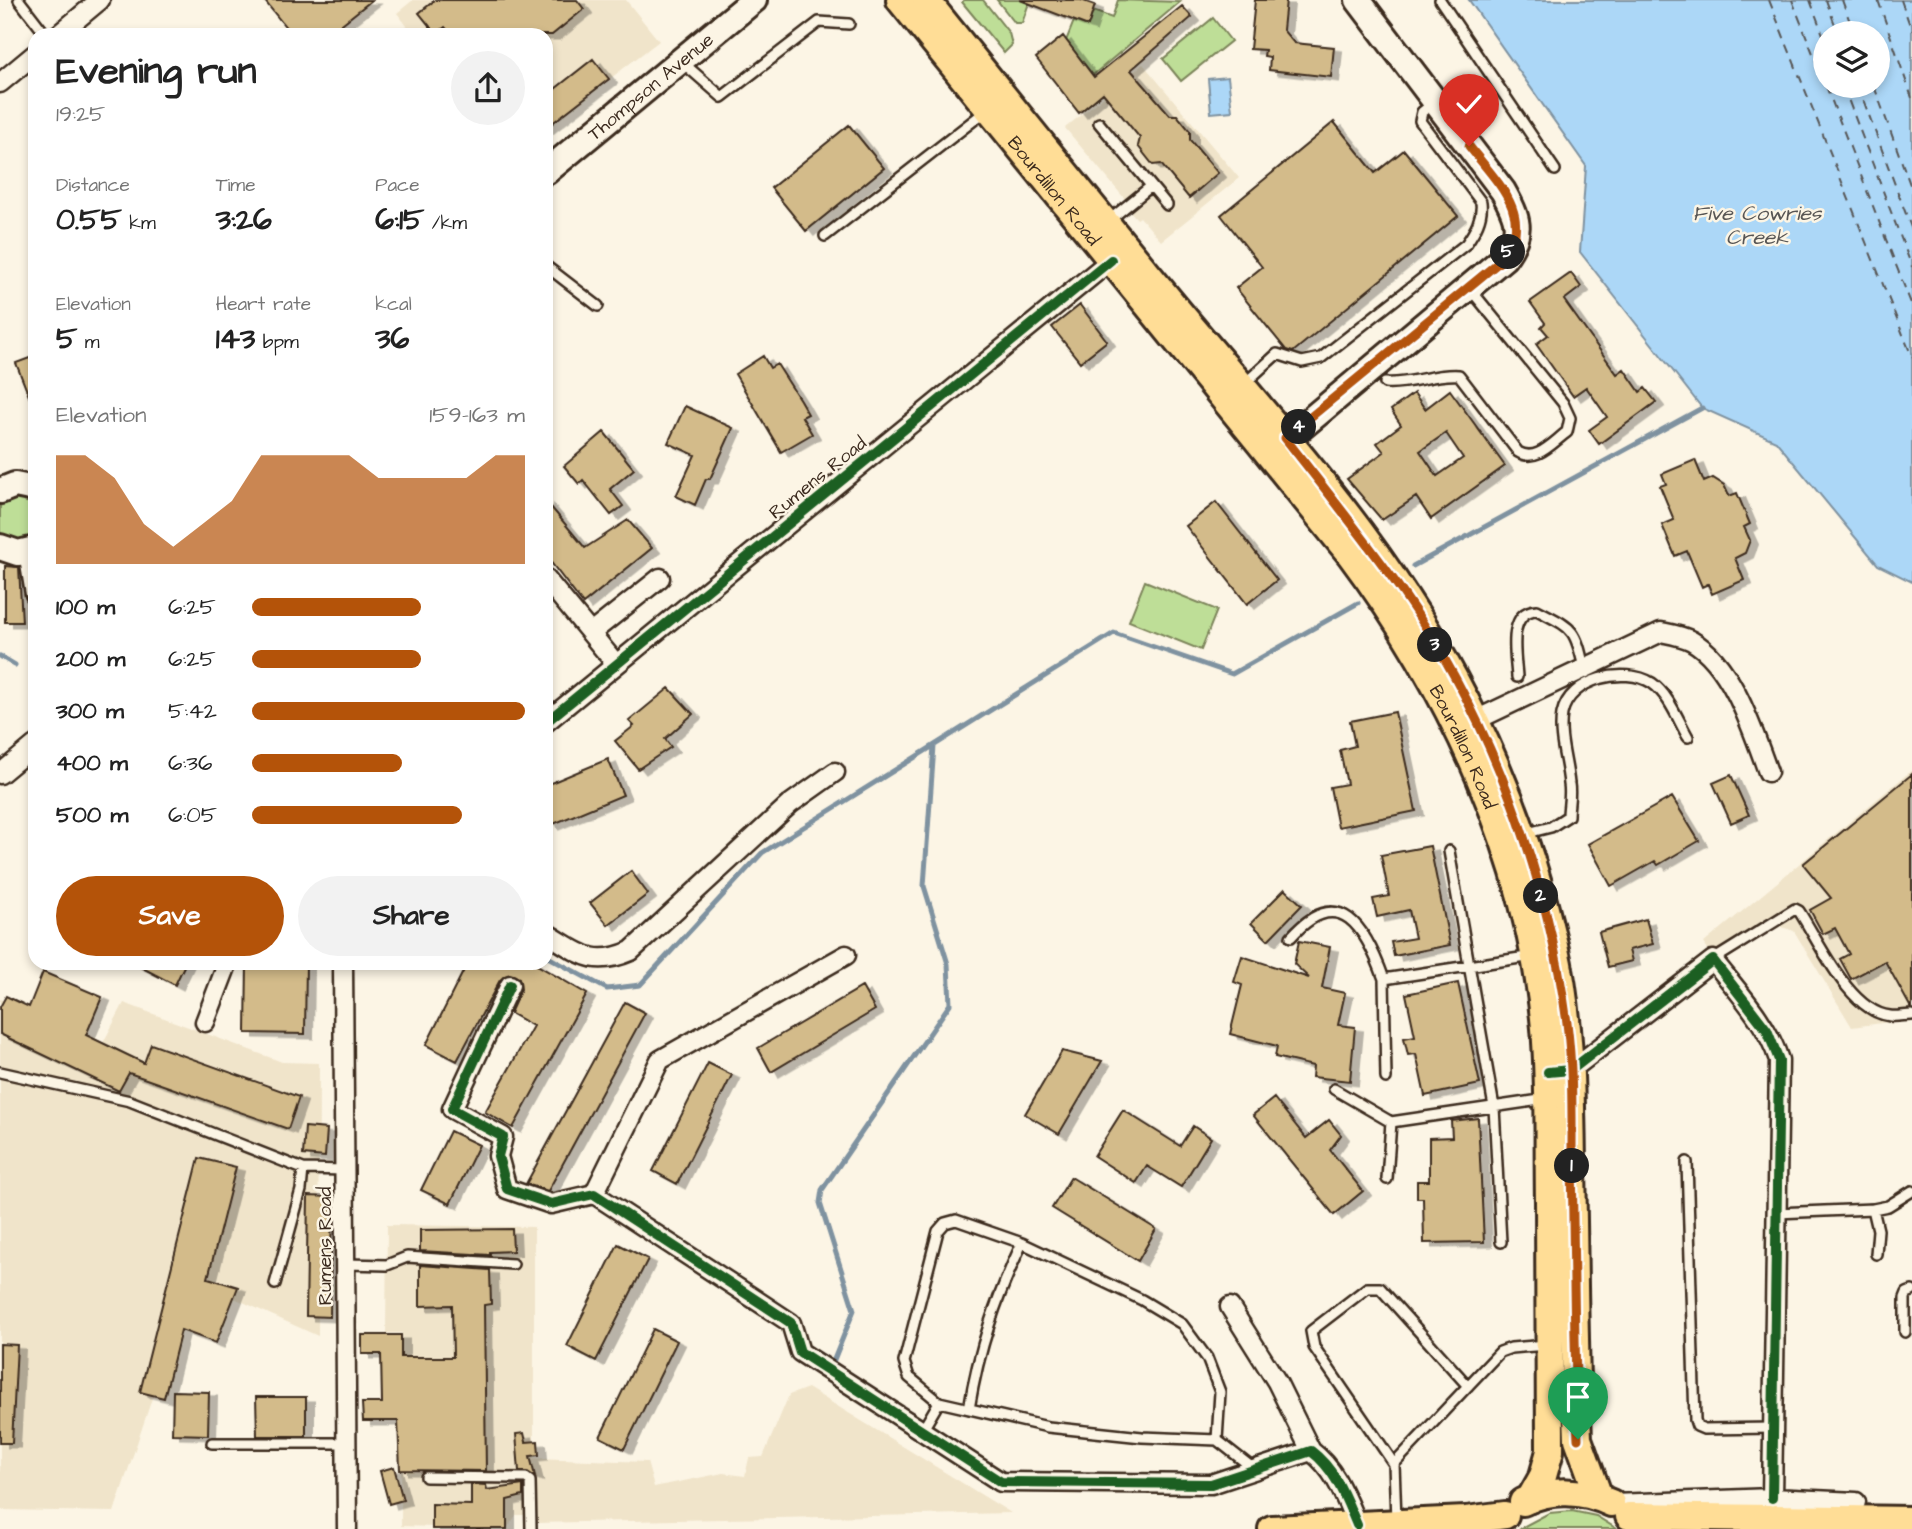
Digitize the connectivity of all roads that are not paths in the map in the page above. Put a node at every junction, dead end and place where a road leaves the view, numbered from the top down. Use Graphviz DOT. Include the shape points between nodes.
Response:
graph roads {
  1 [pos="19,0"];
  2 [pos="100,0"];
  3 [pos="754,0"];
  4 [pos="900,0"];
  5 [pos="926,0"];
  6 [pos="1358,0"];
  7 [pos="1440,0"];
  8 [pos="849,24"];
  9 [pos="41,28"];
  10 [pos="66,28"];
  11 [pos="28,60"];
  12 [pos="681,61"];
  13 [pos="0,83"];
  14 [pos="1435,102"];
  15 [pos="988,109"];
  16 [pos="1098,123"];
  17 [pos="553,166"];
  18 [pos="1555,170"];
  19 [pos="1150,187"];
  20 [pos="1167,205"];
  21 [pos="1105,223"];
  22 [pos="825,236"];
  23 [pos="1111,260"];
  24 [pos="553,271"];
  25 [pos="1469,288"];
  26 [pos="598,306"];
  27 [pos="1385,383"];
  28 [pos="1242,387"];
  29 [pos="1278,446"];
  30 [pos="1,485"];
  31 [pos="28,488"];
  32 [pos="0,547"];
  33 [pos="28,551"];
  34 [pos="660,578"];
  35 [pos="553,587"];
  36 [pos="591,633"];
  37 [pos="616,664"];
  38 [pos="1584,668"];
  39 [pos="1517,677"];
  40 [pos="553,716"];
  41 [pos="1476,720"];
  42 [pos="1688,737"];
  43 [pos="28,751"];
  44 [pos="835,772"];
  45 [pos="1768,772"];
  46 [pos="0,774"];
  47 [pos="1521,834"];
  48 [pos="1449,851"];
  49 [pos="553,937"];
  50 [pos="1291,937"];
  51 [pos="846,955"];
  52 [pos="1534,956"];
  53 [pos="1713,960"];
  54 [pos="1470,967"];
  55 [pos="225,970"];
  56 [pos="343,970"];
  57 [pos="1384,979"];
  58 [pos="510,985"];
  59 [pos="1912,1015"];
  60 [pos="205,1022"];
  61 [pos="1559,1071"];
  62 [pos="0,1072"];
  63 [pos="1386,1078"];
  64 [pos="1334,1089"];
  65 [pos="1548,1098"];
  66 [pos="1494,1107"];
  67 [pos="1391,1122"];
  68 [pos="1687,1162"];
  69 [pos="303,1169"];
  70 [pos="345,1170"];
  71 [pos="1387,1179"];
  72 [pos="1912,1191"];
  73 [pos="594,1194"];
  74 [pos="1873,1209"];
  75 [pos="1776,1213"];
  76 [pos="1501,1242"];
  77 [pos="1022,1243"];
  78 [pos="1876,1254"];
  79 [pos="346,1264"];
  80 [pos="513,1264"];
  81 [pos="275,1284"];
  82 [pos="1912,1291"];
  83 [pos="1230,1307"];
  84 [pos="1905,1332"];
  85 [pos="1549,1345"];
  86 [pos="1468,1385"];
  87 [pos="939,1402"];
  88 [pos="969,1409"];
  89 [pos="1773,1428"];
  90 [pos="922,1431"];
  91 [pos="1217,1440"];
  92 [pos="212,1443"];
  93 [pos="347,1443"];
  94 [pos="1311,1451"];
  95 [pos="1394,1464"];
  96 [pos="1255,1471"];
  97 [pos="426,1477"];
  98 [pos="1772,1498"];
  99 [pos="1530,1499"];
  100 [pos="1856,1502"];
  101 [pos="1620,1511"];
  102 [pos="1912,1520"];
  103 [pos="1396,1522"];
  104 [pos="1499,1522"];
  105 [pos="1357,1525"];
  106 [pos="347,1529"];
  107 [pos="531,1529"];
  108 [pos="1272,1529"];
  1 -- 9 [label="lane"];
  2 -- 10 [label="street"];
  3 -- 12 [label="street, Thompson Avenue"];
  4 -- 15 [label="main road, Bourdillon Road"];
  5 -- 21 [label="main road, Bourdillon Road"];
  6 -- 14 [label="street"];
  7 -- 18 [label="lane"];
  8 -- 12 [label="lane" via="819,22 722,97"];
  11 -- 13 [label="street"];
  12 -- 17 [label="street, Thompson Avenue"];
  14 -- 25 [label="street" via="1503,191 1518,226 1516,243"];
  14 -- 28 [label="lane" via="1422,112 1420,121 1481,202 1475,232 1466,244 1321,358 1302,362 1277,354"];
  15 -- 22 [label="lane"];
  15 -- 23 [label="main road, Bourdillon Road"];
  16 -- 19 [label="lane"];
  19 -- 20 [label="lane"];
  19 -- 21 [label="lane"];
  21 -- 28 [label="main road, Bourdillon Road"];
  23 -- 29 [label="main road, Bourdillon Road"];
  23 -- 37 [label="street, Rumens Road"];
  24 -- 26 [label="lane"];
  25 -- 27 [label="lane" via="1563,403 1570,418 1567,432 1535,456 1526,457 1459,375"];
  25 -- 29 [label="street"];
  28 -- 29 [label="main road, Bourdillon Road"];
  29 -- 41 [label="main road, Bourdillon Road" via="1405,595"];
  29 -- 52 [label="main road, Bourdillon Road" via="1429,672 1496,821"];
  30 -- 31 [label="street"];
  32 -- 33 [label="street"];
  34 -- 36 [label="street"];
  35 -- 36 [label="street"];
  36 -- 37 [label="street"];
  37 -- 40 [label="street, Rumens Road"];
  38 -- 39 [label="lane" via="1571,628 1531,610 1521,618 1515,634"];
  38 -- 41 [label="street"];
  38 -- 45 [label="street" via="1661,632 1691,640 1714,659 1737,696"];
  41 -- 47 [label="main road, Bourdillon Road"];
  42 -- 47 [label="lane" via="1667,699 1652,683 1625,674 1598,678 1574,694 1562,711 1570,788 1567,816 1551,827"];
  43 -- 46 [label="street"];
  44 -- 49 [label="street" via="790,804 631,951 601,961 587,958"];
  47 -- 61 [label="main road, Bourdillon Road" via="1555,946 1567,1025"];
  48 -- 54 [label="lane"];
  50 -- 57 [label="lane" via="1304,922 1323,912 1341,912 1358,924"];
  51 -- 73 [label="street" via="660,1060"];
  52 -- 54 [label="lane"];
  52 -- 61 [label="main road, Bourdillon Road"];
  53 -- 59 [label="lane" via="1795,909 1852,993 1867,1007 1889,1016"];
  53 -- 61 [label="street"];
  53 -- 75 [label="street" via="1767,1030 1779,1060"];
  54 -- 57 [label="lane"];
  54 -- 66 [label="lane"];
  55 -- 60 [label="street"];
  56 -- 70 [label="street, Rumens Road"];
  57 -- 63 [label="lane"];
  58 -- 73 [label="street" via="452,1109 503,1137 498,1156 507,1189 551,1205"];
  61 -- 65 [label="main road, Bourdillon Road"];
  61 -- 101 [label="main road, Bourdillon Road" via="1578,1439"];
  62 -- 69 [label="lane" via="130,1101"];
  64 -- 67 [label="lane"];
  65 -- 66 [label="lane"];
  65 -- 85 [label="main road, Bourdillon Road"];
  66 -- 67 [label="lane"];
  66 -- 76 [label="lane"];
  67 -- 71 [label="lane"];
  68 -- 89 [label="lane" via="1695,1420 1704,1429"];
  69 -- 70 [label="lane"];
  69 -- 81 [label="lane"];
  70 -- 79 [label="street, Rumens Road"];
  72 -- 74 [label="lane" via="1888,1206"];
  73 -- 90 [label="street" via="790,1323 800,1352"];
  74 -- 75 [label="lane"];
  74 -- 78 [label="lane" via="1878,1230"];
  75 -- 89 [label="street"];
  77 -- 87 [label="lane" via="956,1220 938,1230 904,1362 909,1377"];
  77 -- 88 [label="lane" via="995,1301 977,1360"];
  77 -- 91 [label="lane" via="1182,1324 1207,1358 1220,1392"];
  79 -- 80 [label="lane" via="387,1265 407,1257"];
  79 -- 93 [label="street, Rumens Road"];
  82 -- 84 [label="lane" via="1905,1298"];
  83 -- 94 [label="street" via="1277,1382"];
  85 -- 86 [label="lane" via="1500,1352"];
  85 -- 99 [label="main road, Bourdillon Road" via="1550,1451"];
  86 -- 95 [label="lane"];
  86 -- 95 [label="lane" via="1380,1288 1367,1288 1315,1326 1311,1331 1314,1348"];
  87 -- 88 [label="lane"];
  87 -- 90 [label="lane"];
  88 -- 91 [label="lane" via="1048,1427"];
  89 -- 98 [label="street"];
  90 -- 96 [label="street" via="1001,1482 1211,1484"];
  91 -- 96 [label="lane"];
  92 -- 93 [label="lane"];
  93 -- 106 [label="street, Rumens Road"];
  94 -- 96 [label="street"];
  94 -- 105 [label="street" via="1332,1472"];
  95 -- 103 [label="lane"];
  97 -- 107 [label="lane" via="526,1478 532,1496"];
  98 -- 100 [label="street"];
  98 -- 101 [label="street"];
  99 -- 101 [label="main road" via="1576,1492"];
  99 -- 104 [label="main road"];
  101 -- 102 [label="main road" via="1726,1518"];
  103 -- 104 [label="main road"];
  103 -- 105 [label="main road"];
  105 -- 108 [label="main road"];
}
